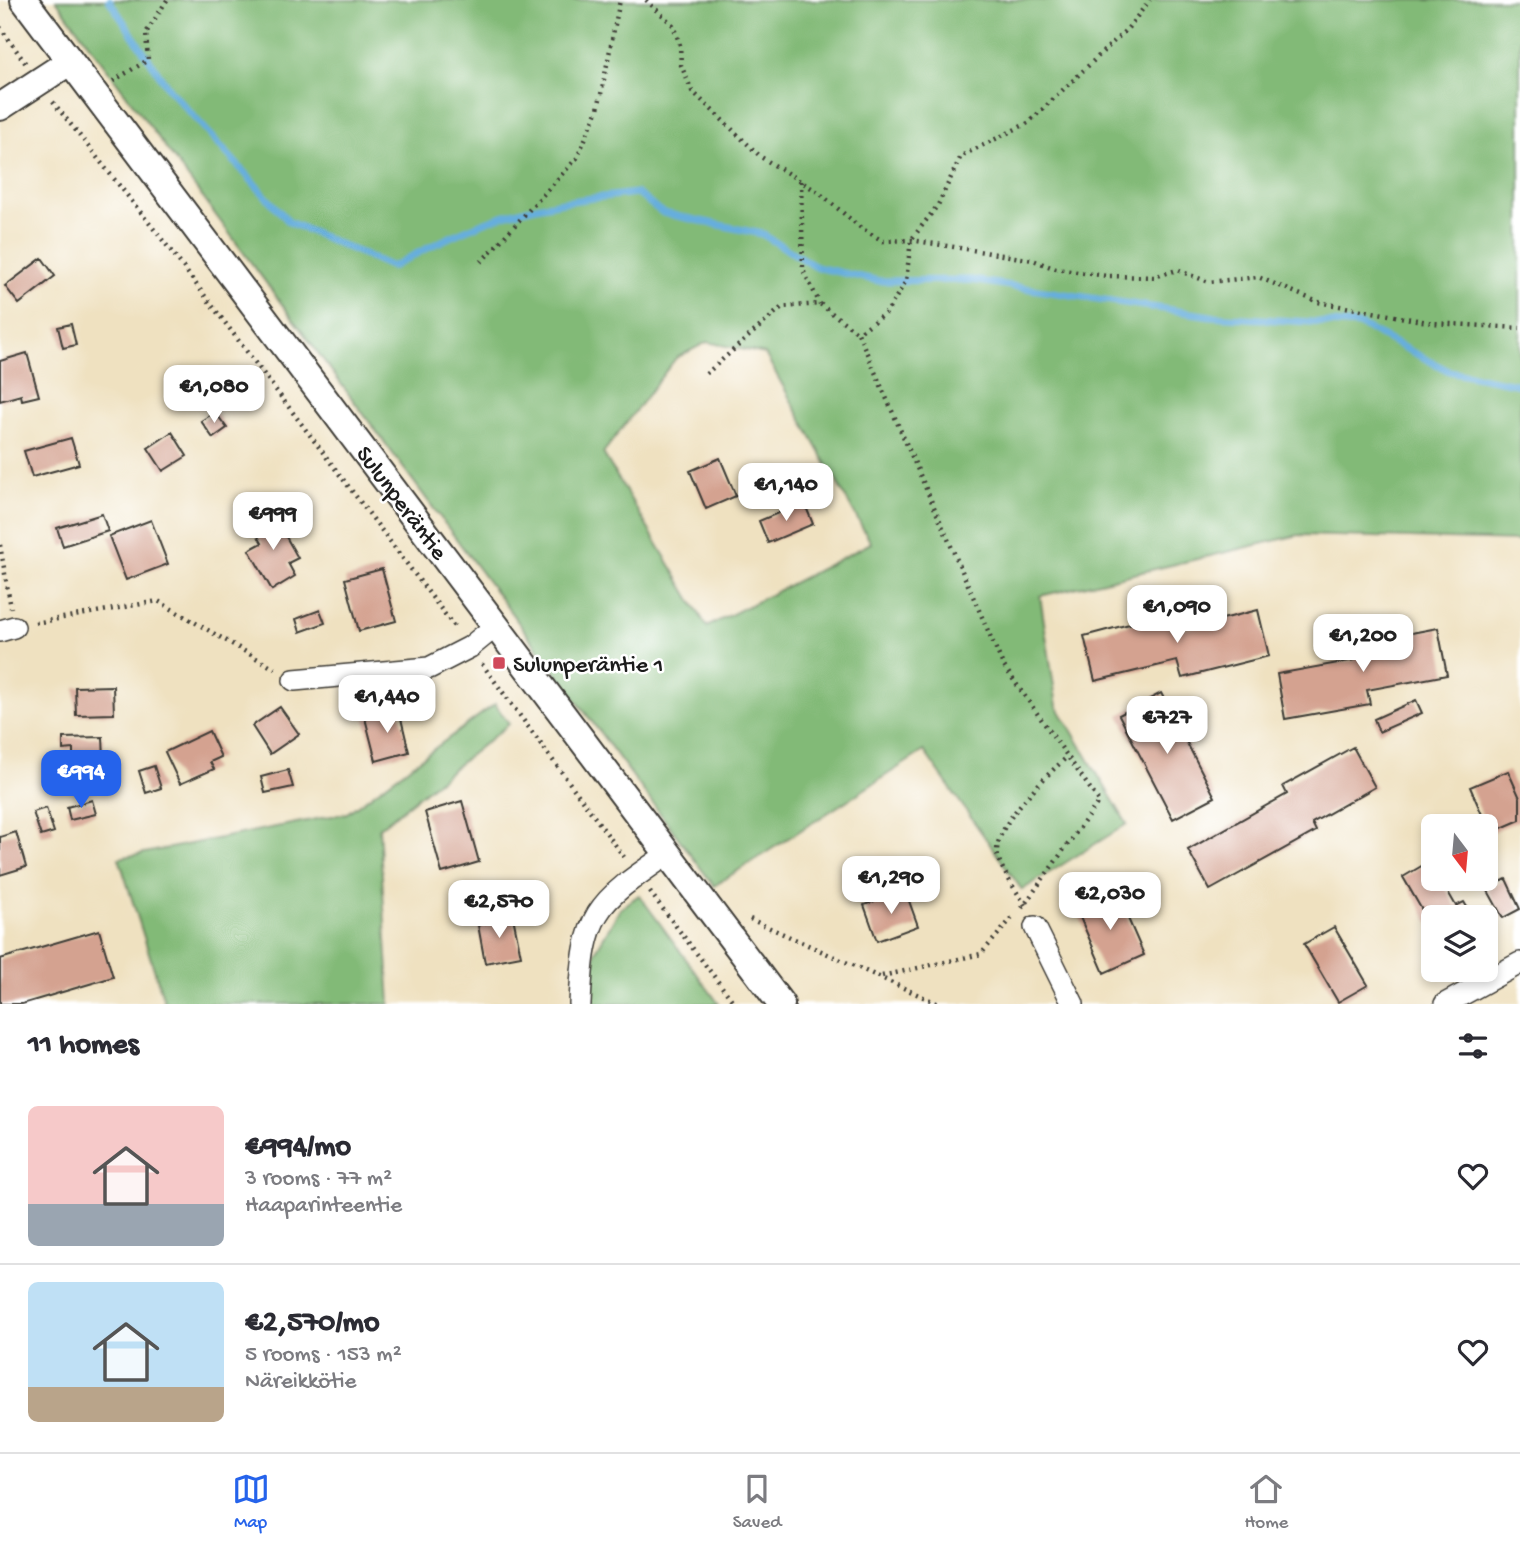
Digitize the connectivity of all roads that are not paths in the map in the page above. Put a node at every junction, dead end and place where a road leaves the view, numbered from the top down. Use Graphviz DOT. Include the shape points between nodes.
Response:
graph roads {
  1 [pos="24,0"];
  2 [pos="69,62"];
  3 [pos="0,107"];
  4 [pos="497,625"];
  5 [pos="294,680"];
  6 [pos="668,853"];
  7 [pos="1035,928"];
  8 [pos="1520,963"];
  9 [pos="580,1004"];
  10 [pos="781,1004"];
  11 [pos="1073,1004"];
  12 [pos="1445,1004"];
  1 -- 2 [label="street, Sulunperäntie"];
  2 -- 3 [label="street"];
  2 -- 4 [label="street, Sulunperäntie"];
  4 -- 5 [label="street" via="470,647 429,668"];
  4 -- 6 [label="street, Sulunperäntie"];
  6 -- 9 [label="street" via="596,912 583,950"];
  6 -- 10 [label="street, Sulunperäntie"];
  7 -- 11 [label="street"];
  8 -- 12 [label="street"];
}
